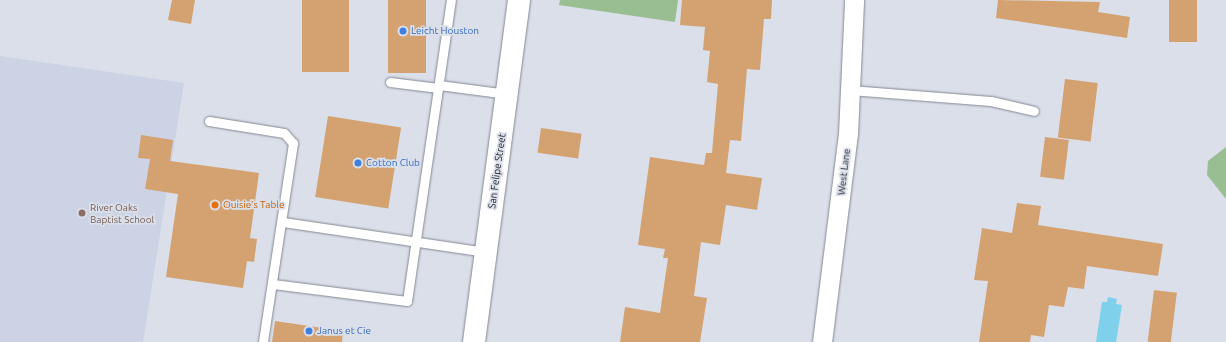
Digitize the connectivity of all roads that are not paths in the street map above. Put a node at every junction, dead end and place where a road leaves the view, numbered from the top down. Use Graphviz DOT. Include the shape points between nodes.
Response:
graph roads {
  1 [pos="451,0"];
  2 [pos="519,0"];
  3 [pos="854,0"];
  4 [pos="390,82"];
  5 [pos="439,86"];
  6 [pos="850,90"];
  7 [pos="507,94"];
  8 [pos="1034,111"];
  9 [pos="209,121"];
  10 [pos="283,222"];
  11 [pos="416,243"];
  12 [pos="486,252"];
  13 [pos="273,284"];
  14 [pos="263,342"];
  15 [pos="474,342"];
  16 [pos="822,342"];
  1 -- 5 [label="lane"];
  2 -- 7 [label="main road, San Felipe Street"];
  3 -- 6 [label="street, West Lane"];
  4 -- 5 [label="lane"];
  5 -- 7 [label="lane"];
  5 -- 11 [label="lane"];
  6 -- 8 [label="lane" via="991,101"];
  6 -- 16 [label="street, West Lane" via="848,134"];
  7 -- 12 [label="main road, San Felipe Street"];
  9 -- 10 [label="lane" via="284,133 293,143"];
  10 -- 11 [label="lane"];
  10 -- 13 [label="lane"];
  11 -- 12 [label="lane"];
  11 -- 13 [label="lane" via="407,301"];
  12 -- 15 [label="main road, San Felipe Street"];
  13 -- 14 [label="lane"];
}
